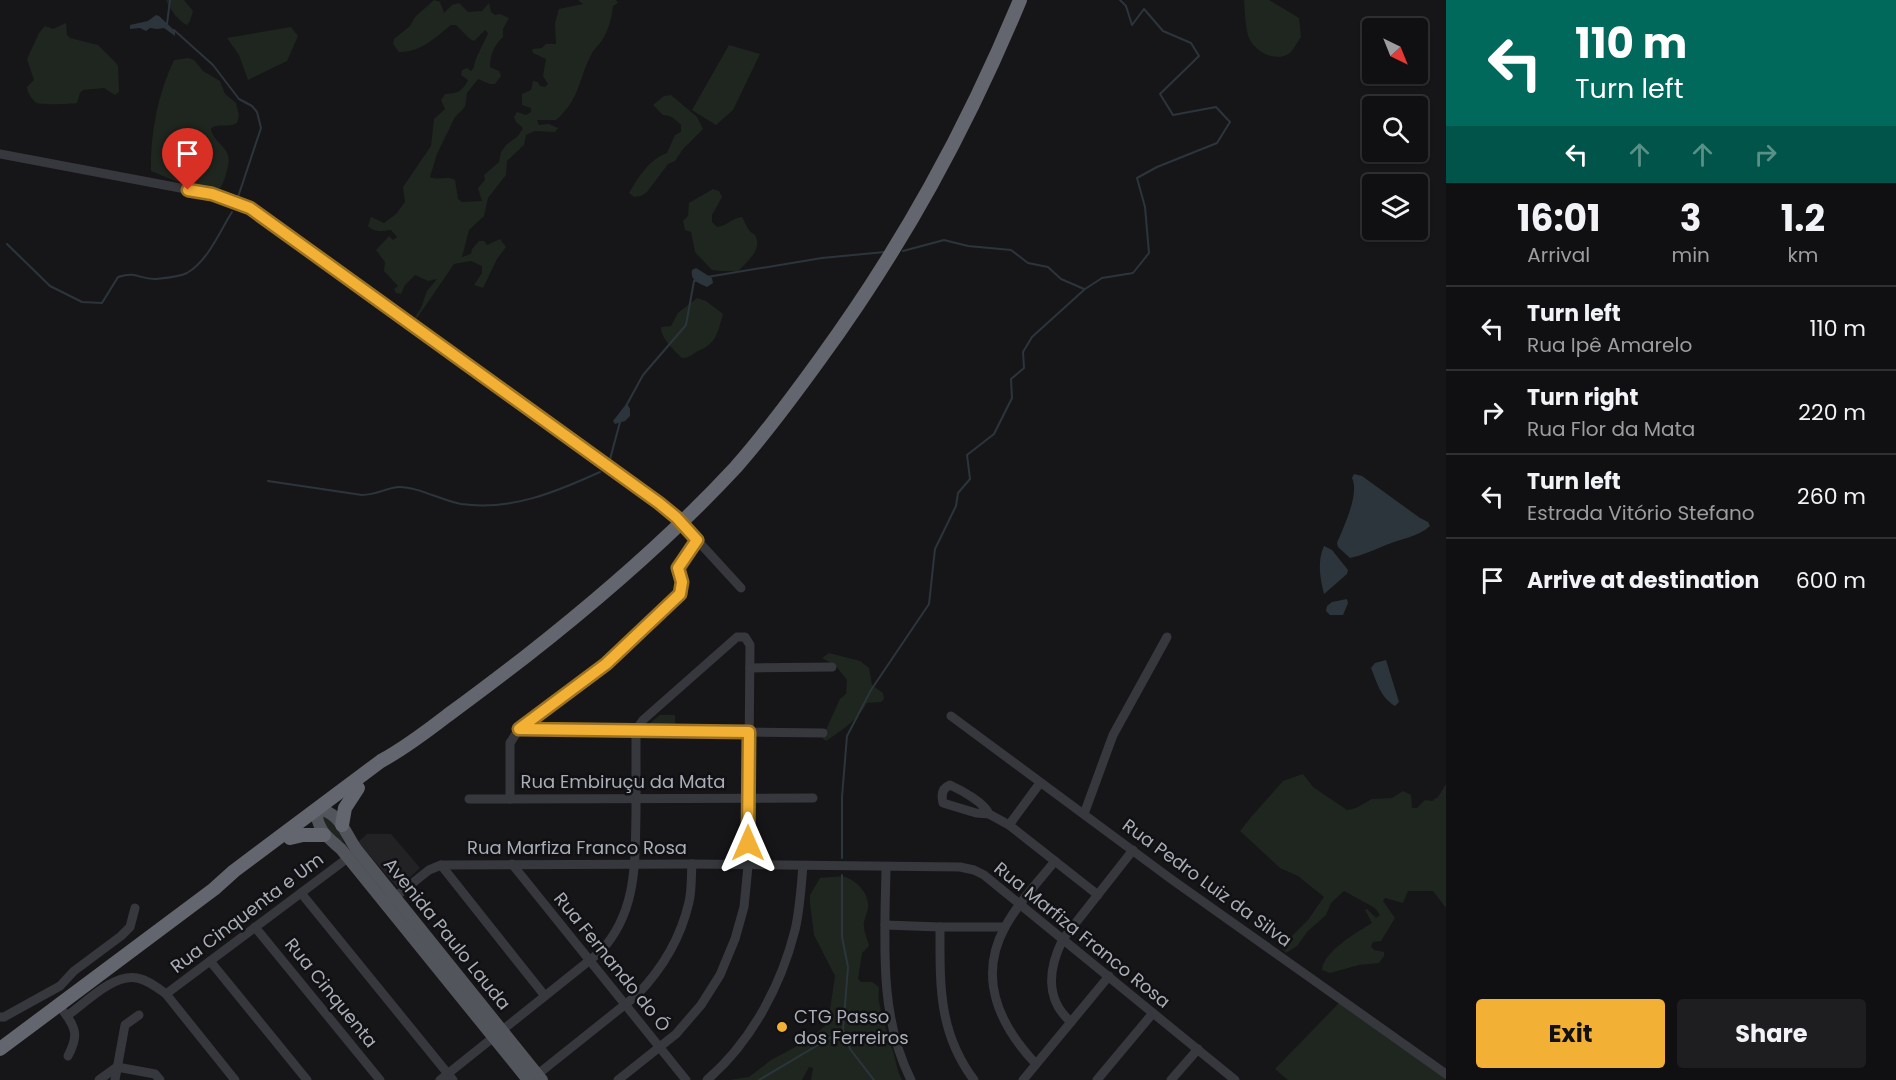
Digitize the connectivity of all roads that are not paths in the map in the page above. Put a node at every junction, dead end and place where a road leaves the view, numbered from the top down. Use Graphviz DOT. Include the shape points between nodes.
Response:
graph roads {
  1 [pos="1020,0"];
  2 [pos="0,154"];
  3 [pos="681,523"];
  4 [pos="697,540"];
  5 [pos="741,588"];
  6 [pos="1167,637"];
  7 [pos="832,667"];
  8 [pos="750,668"];
  9 [pos="951,716"];
  10 [pos="519,729"];
  11 [pos="636,730"];
  12 [pos="749,732"];
  13 [pos="823,733"];
  14 [pos="400,751"];
  15 [pos="1040,783"];
  16 [pos="358,788"];
  17 [pos="636,798"];
  18 [pos="748,798"];
  19 [pos="813,798"];
  20 [pos="469,799"];
  21 [pos="510,799"];
  22 [pos="320,813"];
  23 [pos="989,814"];
  24 [pos="1084,814"];
  25 [pos="342,825"];
  26 [pos="1010,825"];
  27 [pos="324,835"];
  28 [pos="290,838"];
  29 [pos="1133,850"];
  30 [pos="352,854"];
  31 [pos="1055,861"];
  32 [pos="512,864"];
  33 [pos="635,864"];
  34 [pos="692,864"];
  35 [pos="441,865"];
  36 [pos="748,866"];
  37 [pos="802,866"];
  38 [pos="885,867"];
  39 [pos="214,889"];
  40 [pos="301,892"];
  41 [pos="1098,895"];
  42 [pos="391,901"];
  43 [pos="1020,905"];
  44 [pos="135,908"];
  45 [pos="885,925"];
  46 [pos="255,927"];
  47 [pos="940,927"];
  48 [pos="1005,927"];
  49 [pos="121,936"];
  50 [pos="1063,939"];
  51 [pos="133,950"];
  52 [pos="590,960"];
  53 [pos="210,961"];
  54 [pos="1109,976"];
  55 [pos="60,986"];
  56 [pos="166,994"];
  57 [pos="545,996"];
  58 [pos="625,1005"];
  59 [pos="65,1007"];
  60 [pos="1153,1013"];
  61 [pos="139,1015"];
  62 [pos="0,1017"];
  63 [pos="1071,1022"];
  64 [pos="498,1034"];
  65 [pos="659,1047"];
  66 [pos="0,1049"];
  67 [pos="1198,1049"];
  68 [pos="68,1056"];
  69 [pos="1036,1064"];
  70 [pos="117,1067"];
  71 [pos="1446,1074"];
  72 [pos="447,1078"];
  73 [pos="534,1079"];
  74 [pos="99,1080"];
  75 [pos="115,1080"];
  76 [pos="160,1080"];
  77 [pos="235,1080"];
  78 [pos="308,1080"];
  79 [pos="380,1080"];
  80 [pos="618,1080"];
  81 [pos="686,1080"];
  82 [pos="707,1080"];
  83 [pos="911,1080"];
  84 [pos="974,1080"];
  85 [pos="1023,1080"];
  86 [pos="1097,1080"];
  87 [pos="1171,1080"];
  88 [pos="1235,1080"];
  1 -- 3 [label="highway" via="989,74 902,239 774,421"];
  2 -- 3 [label="street" via="212,194 250,208 659,503"];
  3 -- 4 [label="street"];
  3 -- 14 [label="highway" via="551,637"];
  4 -- 5 [label="street"];
  4 -- 10 [label="street" via="678,568 680,594 606,664"];
  6 -- 24 [label="street" via="1113,735"];
  7 -- 8 [label="street"];
  8 -- 11 [label="street" via="750,645 745,637 737,637"];
  8 -- 12 [label="street"];
  9 -- 15 [label="street, Rua Pedro Luiz da Silva"];
  10 -- 11 [label="street"];
  10 -- 21 [label="street" via="510,743"];
  11 -- 12 [label="street"];
  11 -- 17 [label="street"];
  12 -- 13 [label="street"];
  12 -- 18 [label="street"];
  14 -- 16 [label="highway"];
  14 -- 22 [label="highway" via="381,761"];
  15 -- 24 [label="street, Rua Pedro Luiz da Silva"];
  15 -- 26 [label="street"];
  16 -- 22 [label="highway"];
  16 -- 25 [label="highway" via="345,808"];
  17 -- 18 [label="street, Rua Embiruçu da Mata"];
  17 -- 21 [label="street, Rua Embiruçu da Mata"];
  17 -- 33 [label="street"];
  18 -- 19 [label="street, Rua Embiruçu da Mata"];
  18 -- 36 [label="street"];
  20 -- 21 [label="street, Rua Embiruçu da Mata"];
  22 -- 25 [label="main road, Avenida Paulo Lauda" via="334,816"];
  22 -- 27 [label="main road, Avenida Paulo Lauda" via="319,826"];
  22 -- 28 [label="highway"];
  22 -- 39 [label="highway"];
  23 -- 23 [label="street" via="982,804 956,787 950,785 943,790 943,803"];
  23 -- 26 [label="street"];
  24 -- 29 [label="street, Rua Pedro Luiz da Silva"];
  25 -- 30 [label="main road, Avenida Paulo Lauda"];
  26 -- 31 [label="street"];
  27 -- 28 [label="highway"];
  27 -- 30 [label="main road, Avenida Paulo Lauda"];
  28 -- 39 [label="highway"];
  29 -- 41 [label="street"];
  29 -- 71 [label="street, Rua Pedro Luiz da Silva"];
  30 -- 40 [label="street, Rua Cinquenta e Um"];
  30 -- 42 [label="main road, Avenida Paulo Lauda"];
  31 -- 41 [label="street"];
  31 -- 43 [label="street"];
  32 -- 33 [label="street, Rua Marfiza Franco Rosa"];
  32 -- 35 [label="street, Rua Marfiza Franco Rosa"];
  32 -- 52 [label="street, Rua Fernando do Ó"];
  33 -- 34 [label="street, Rua Marfiza Franco Rosa"];
  33 -- 52 [label="street" via="626,913 609,943"];
  34 -- 36 [label="street, Rua Marfiza Franco Rosa"];
  34 -- 58 [label="street" via="690,900 670,951 651,980"];
  35 -- 42 [label="street, Rua Marfiza Franco Rosa"];
  35 -- 57 [label="street"];
  36 -- 37 [label="street, Rua Marfiza Franco Rosa"];
  36 -- 65 [label="street" via="744,907 720,975 701,1005"];
  37 -- 38 [label="street, Rua Marfiza Franco Rosa"];
  37 -- 82 [label="street" via="796,929 780,976 747,1037"];
  38 -- 43 [label="street, Rua Marfiza Franco Rosa" via="974,870"];
  38 -- 45 [label="street"];
  39 -- 51 [label="highway"];
  40 -- 46 [label="street, Rua Cinquenta e Um"];
  40 -- 72 [label="street"];
  41 -- 50 [label="street"];
  42 -- 64 [label="main road, Avenida Paulo Lauda"];
  43 -- 48 [label="street"];
  43 -- 50 [label="street, Rua Marfiza Franco Rosa"];
  44 -- 49 [label="street" via="130,927"];
  45 -- 47 [label="street"];
  45 -- 83 [label="street" via="888,1010 899,1054"];
  46 -- 53 [label="street, Rua Cinquenta e Um"];
  46 -- 79 [label="street, Rua Cinquenta"];
  47 -- 48 [label="street"];
  47 -- 84 [label="street" via="943,1011 953,1045"];
  48 -- 69 [label="street" via="994,964 996,1002 1011,1035"];
  49 -- 51 [label="street"];
  49 -- 55 [label="street"];
  50 -- 54 [label="street, Rua Marfiza Franco Rosa"];
  50 -- 63 [label="street" via="1052,964 1052,986 1059,1008"];
  51 -- 59 [label="highway"];
  52 -- 57 [label="street"];
  52 -- 58 [label="street, Rua Fernando do Ó"];
  53 -- 56 [label="street, Rua Cinquenta e Um"];
  53 -- 78 [label="street"];
  54 -- 60 [label="street, Rua Marfiza Franco Rosa"];
  54 -- 63 [label="street"];
  55 -- 59 [label="street"];
  55 -- 62 [label="street"];
  56 -- 59 [label="street" via="137,978 120,978"];
  56 -- 77 [label="street"];
  57 -- 64 [label="street"];
  58 -- 65 [label="street, Rua Fernando do Ó"];
  58 -- 73 [label="street"];
  59 -- 66 [label="highway"];
  59 -- 68 [label="street" via="76,1035"];
  60 -- 67 [label="street, Rua Marfiza Franco Rosa"];
  60 -- 86 [label="street"];
  61 -- 70 [label="street" via="125,1025"];
  63 -- 69 [label="street"];
  64 -- 72 [label="street"];
  64 -- 73 [label="main road, Avenida Paulo Lauda"];
  65 -- 80 [label="street"];
  65 -- 81 [label="street, Rua Fernando do Ó"];
  67 -- 87 [label="street"];
  67 -- 88 [label="street, Rua Marfiza Franco Rosa"];
  69 -- 85 [label="street"];
  70 -- 74 [label="street"];
  70 -- 75 [label="street"];
  70 -- 76 [label="street" via="155,1074"];
}
